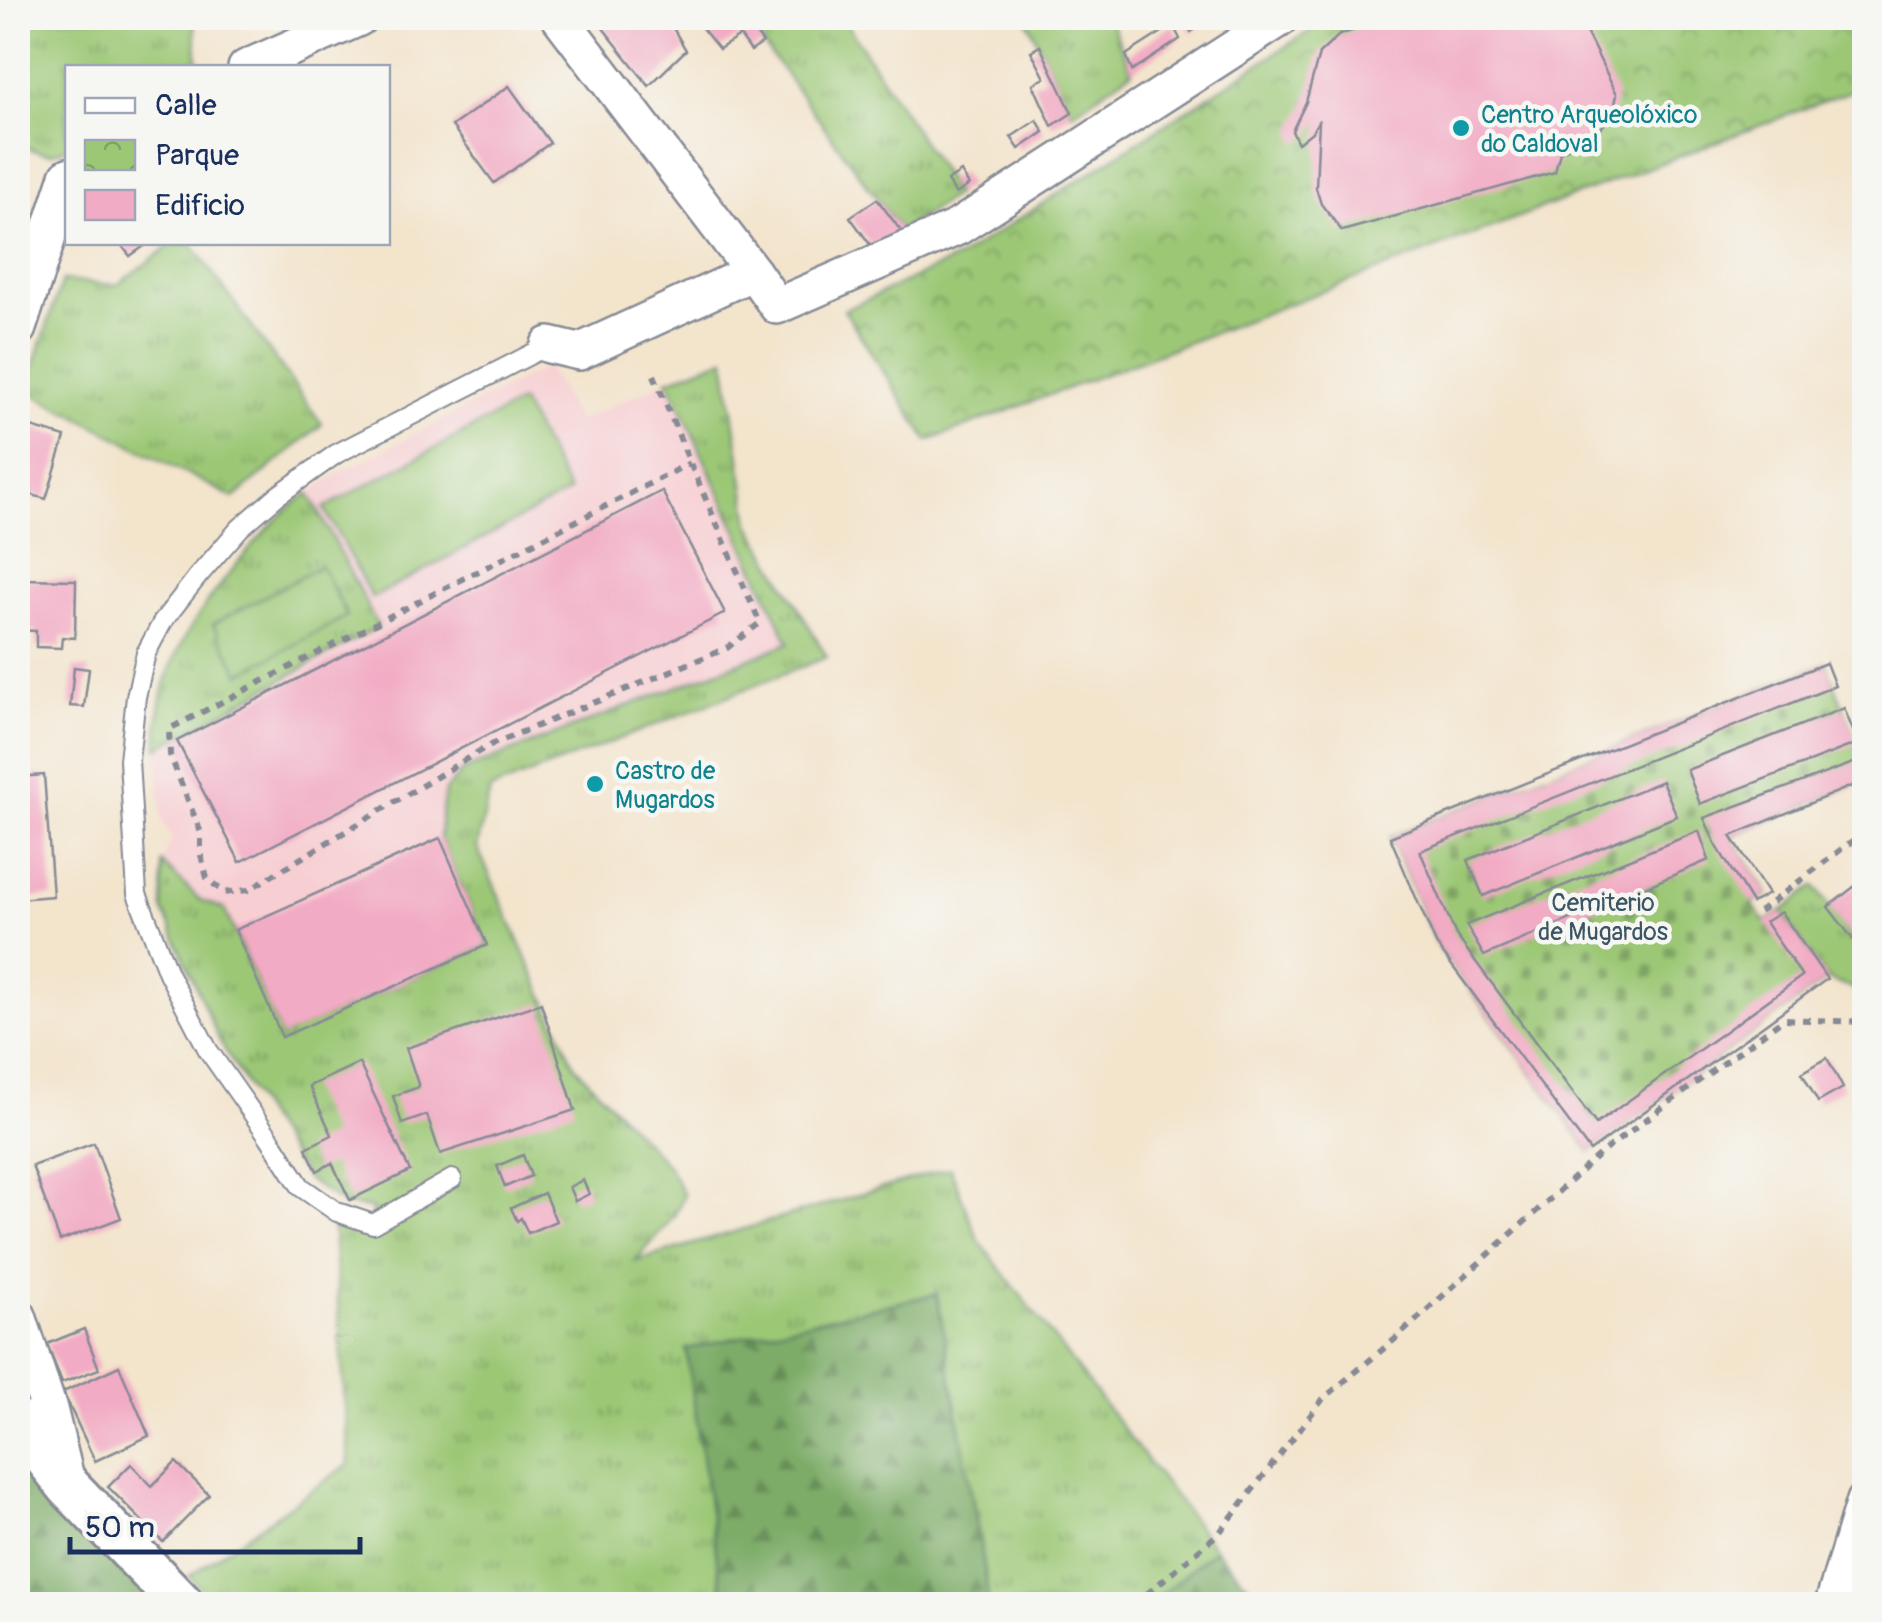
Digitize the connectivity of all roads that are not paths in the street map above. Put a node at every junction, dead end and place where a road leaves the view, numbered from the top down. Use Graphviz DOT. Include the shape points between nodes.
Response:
graph roads {
  1 [pos="359,18"];
  2 [pos="560,18"];
  3 [pos="1281,18"];
  4 [pos="253,65"];
  5 [pos="65,185"];
  6 [pos="753,272"];
  7 [pos="18,328"];
  8 [pos="549,345"];
  9 [pos="452,1180"];
  10 [pos="18,1316"];
  11 [pos="18,1422"];
  12 [pos="69,1487"];
  13 [pos="1864,1501"];
  14 [pos="182,1604"];
  15 [pos="1833,1604"];
  1 -- 4 [label="street"];
  2 -- 6 [label="street"];
  3 -- 6 [label="street" via="958,227 777,306"];
  5 -- 7 [label="street"];
  6 -- 8 [label="street" via="578,352"];
  8 -- 9 [label="lane" via="336,454 240,528 164,621 146,653 134,713 129,760 137,894 208,1050 300,1187 337,1212 372,1224"];
  10 -- 12 [label="street"];
  11 -- 12 [label="street"];
  12 -- 14 [label="street"];
  13 -- 15 [label="street"];
}
